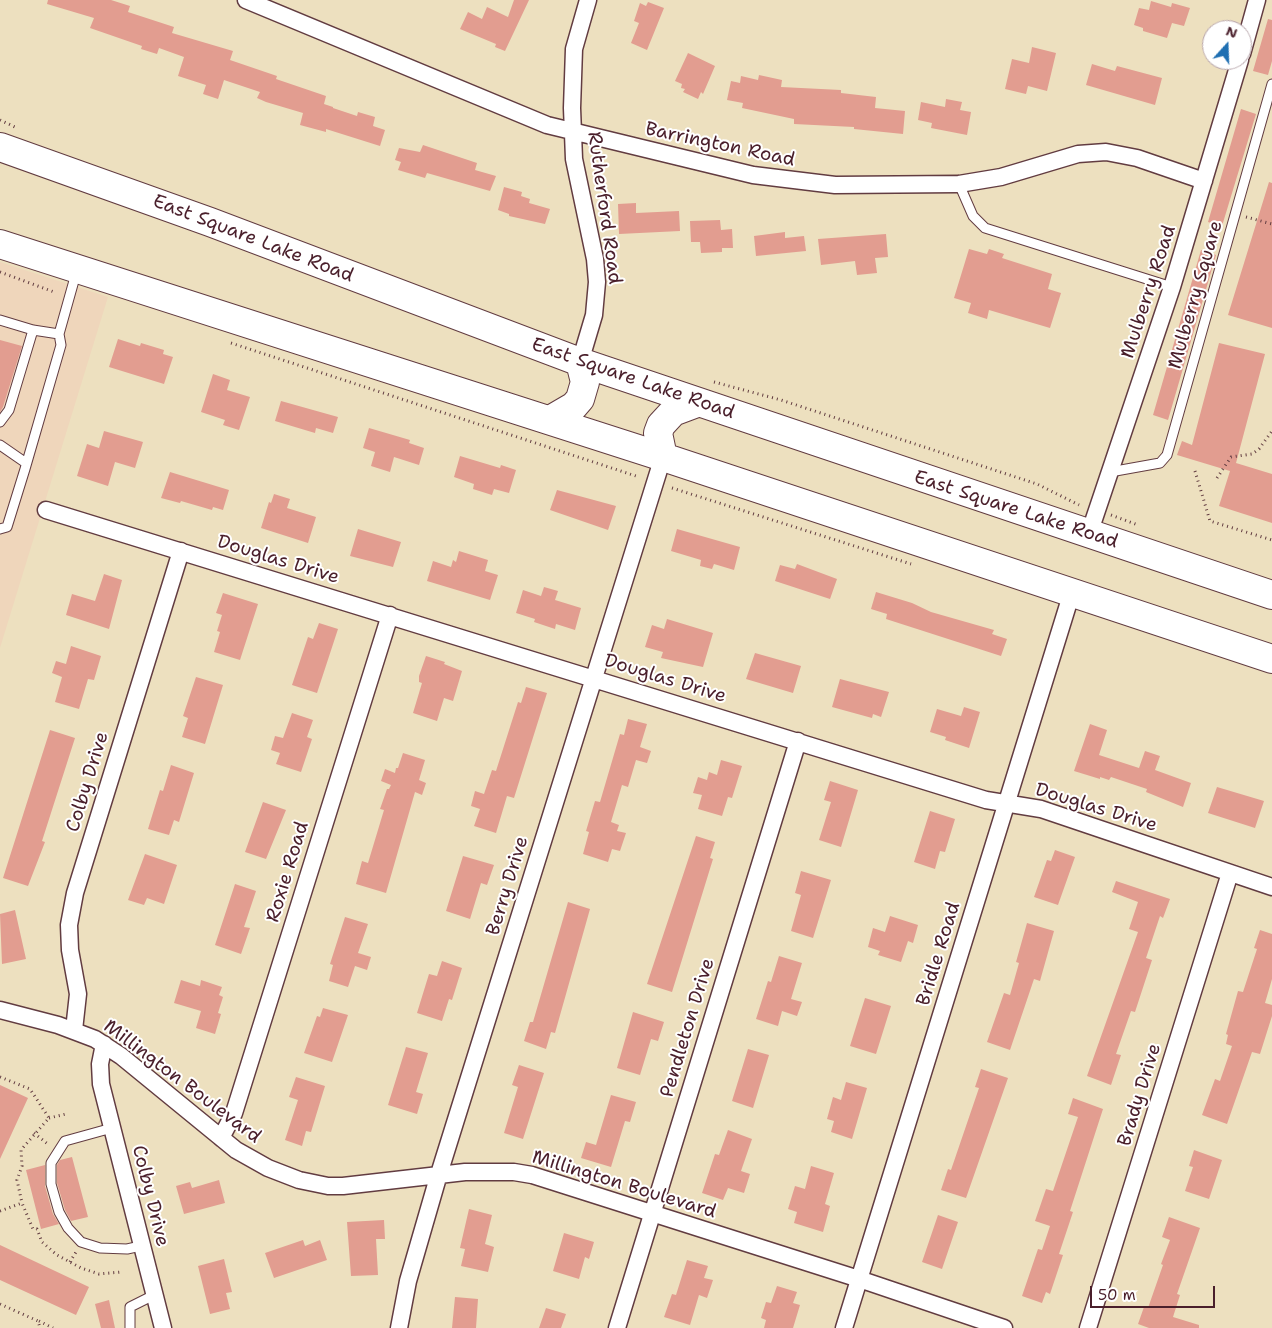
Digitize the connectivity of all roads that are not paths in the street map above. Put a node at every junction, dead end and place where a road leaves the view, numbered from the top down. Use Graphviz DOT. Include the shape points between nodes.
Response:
graph roads {
  1 [pos="246,0"];
  2 [pos="588,0"];
  3 [pos="1257,0"];
  4 [pos="1251,20"];
  5 [pos="1237,70"];
  6 [pos="1272,84"];
  7 [pos="573,132"];
  8 [pos="5,152"];
  9 [pos="1204,180"];
  10 [pos="959,184"];
  11 [pos="0,244"];
  12 [pos="78,269"];
  13 [pos="1172,287"];
  14 [pos="0,320"];
  15 [pos="33,330"];
  16 [pos="60,334"];
  17 [pos="580,362"];
  18 [pos="702,391"];
  19 [pos="550,420"];
  20 [pos="0,422"];
  21 [pos="0,446"];
  22 [pos="663,457"];
  23 [pos="26,463"];
  24 [pos="1110,472"];
  25 [pos="46,510"];
  26 [pos="0,529"];
  27 [pos="1089,534"];
  28 [pos="181,551"];
  29 [pos="1072,592"];
  30 [pos="1272,595"];
  31 [pos="390,615"];
  32 [pos="1272,659"];
  33 [pos="593,678"];
  34 [pos="798,740"];
  35 [pos="1006,804"];
  36 [pos="1230,873"];
  37 [pos="1272,887"];
  38 [pos="0,1010"];
  39 [pos="74,1030"];
  40 [pos="104,1044"];
  41 [pos="112,1128"];
  42 [pos="221,1138"];
  43 [pos="439,1174"];
  44 [pos="652,1214"];
  45 [pos="142,1246"];
  46 [pos="860,1279"];
  47 [pos="154,1295"];
  48 [pos="130,1328"];
  49 [pos="163,1328"];
  50 [pos="399,1328"];
  51 [pos="617,1328"];
  52 [pos="844,1328"];
  53 [pos="1004,1328"];
  54 [pos="1088,1328"];
  1 -- 7 [label="street, Barrington Road" via="514,112"];
  2 -- 7 [label="street, Rutherford Road" via="574,49"];
  3 -- 4 [label="street"];
  5 -- 9 [label="street, Mulberry Road"];
  6 -- 24 [label="lane, Mulberry Square" via="1168,455 1160,463"];
  7 -- 10 [label="street, Barrington Road" via="781,180 844,185"];
  7 -- 17 [label="street, Rutherford Road" via="574,159 597,282 594,315"];
  8 -- 17 [label="highway, East Square Lake Road" via="210,222"];
  9 -- 10 [label="street, Barrington Road" via="1136,158 1099,152 1071,156 1001,177"];
  9 -- 13 [label="street, Mulberry Road"];
  10 -- 13 [label="lane" via="972,216 985,228"];
  11 -- 12 [label="highway"];
  12 -- 16 [label="lane"];
  12 -- 19 [label="highway"];
  13 -- 24 [label="street, Mulberry Road"];
  14 -- 15 [label="lane"];
  15 -- 16 [label="lane"];
  15 -- 20 [label="lane" via="9,410"];
  16 -- 23 [label="lane" via="61,344"];
  17 -- 18 [label="highway, East Square Lake Road"];
  17 -- 19 [label="highway" via="585,382 580,398 574,406"];
  18 -- 22 [label="highway" via="661,424 658,433"];
  18 -- 27 [label="highway, East Square Lake Road"];
  19 -- 22 [label="highway"];
  21 -- 23 [label="lane"];
  22 -- 29 [label="highway"];
  22 -- 33 [label="street, Berry Drive"];
  23 -- 26 [label="lane" via="7,528"];
  24 -- 27 [label="street, Mulberry Road"];
  25 -- 28 [label="street, Douglas Drive"];
  27 -- 30 [label="highway, East Square Lake Road"];
  28 -- 31 [label="street, Douglas Drive"];
  28 -- 39 [label="street, Colby Drive" via="75,893 69,937 78,994"];
  29 -- 32 [label="highway"];
  29 -- 35 [label="street, Bridle Road"];
  31 -- 33 [label="street, Douglas Drive"];
  31 -- 42 [label="street, Roxie Road" via="234,1113"];
  33 -- 34 [label="street, Douglas Drive"];
  33 -- 43 [label="street, Berry Drive"];
  34 -- 35 [label="street, Douglas Drive"];
  34 -- 44 [label="street, Pendleton Drive"];
  35 -- 36 [label="street, Douglas Drive" via="1041,809"];
  35 -- 46 [label="street, Bridle Road"];
  36 -- 37 [label="street, Douglas Drive"];
  36 -- 54 [label="street, Brady Drive"];
  38 -- 39 [label="street, Millington Boulevard"];
  39 -- 40 [label="street, Millington Boulevard"];
  40 -- 41 [label="street, Colby Drive" via="100,1073"];
  40 -- 42 [label="street, Millington Boulevard"];
  41 -- 45 [label="street, Colby Drive"];
  41 -- 45 [label="lane" via="65,1140 51,1163 51,1184 59,1212 81,1242 100,1248"];
  42 -- 43 [label="street, Millington Boulevard" via="268,1168 312,1184 359,1185"];
  43 -- 44 [label="street, Millington Boulevard" via="498,1172 532,1175"];
  43 -- 50 [label="street, Berry Drive" via="408,1281"];
  44 -- 46 [label="street, Millington Boulevard"];
  44 -- 51 [label="street, Pendleton Drive"];
  45 -- 47 [label="street, Colby Drive"];
  46 -- 52 [label="street, Bridle Road"];
  46 -- 53 [label="street, Millington Boulevard"];
  47 -- 48 [label="lane" via="130,1307"];
  47 -- 49 [label="street, Colby Drive"];
}
